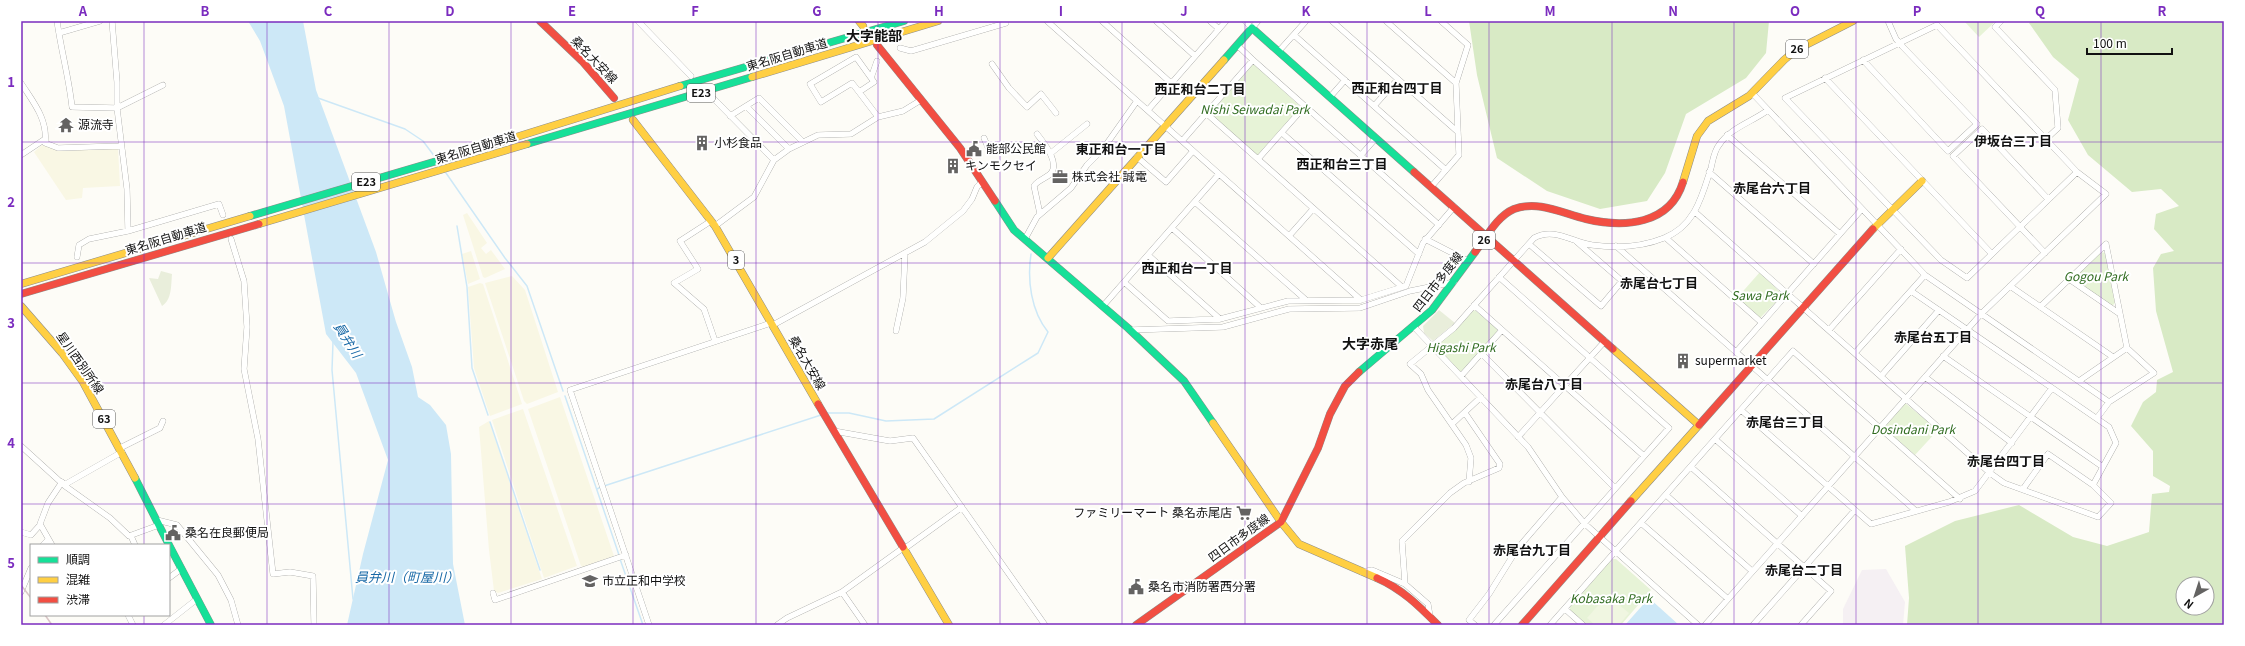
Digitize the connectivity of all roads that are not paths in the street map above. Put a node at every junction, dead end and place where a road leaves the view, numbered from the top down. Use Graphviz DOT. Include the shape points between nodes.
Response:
graph roads {
  1 [pos="57,21"];
  2 [pos="100,21"];
  3 [pos="112,21"];
  4 [pos="540,21"];
  5 [pos="638,21"];
  6 [pos="904,21"];
  7 [pos="938,21"];
  8 [pos="1047,21"];
  9 [pos="1102,21"];
  10 [pos="1156,21"];
  11 [pos="1210,21"];
  12 [pos="1226,21"];
  13 [pos="1245,21"];
  14 [pos="1258,21"];
  15 [pos="1306,21"];
  16 [pos="1332,21"];
  17 [pos="1386,21"];
  18 [pos="1441,21"];
  19 [pos="1853,21"];
  20 [pos="1888,21"];
  21 [pos="2001,21"];
  22 [pos="1006,23"];
  23 [pos="1252,28"];
  24 [pos="1219,29"];
  25 [pos="59,33"];
  26 [pos="1294,35"];
  27 [pos="1899,42"];
  28 [pos="878,45"];
  29 [pos="1237,45"];
  30 [pos="900,48"];
  31 [pos="1279,51"];
  32 [pos="1195,56"];
  33 [pos="1253,60"];
  34 [pos="1863,60"];
  35 [pos="876,61"];
  36 [pos="992,64"];
  37 [pos="691,76"];
  38 [pos="871,78"];
  39 [pos="1825,78"];
  40 [pos="1398,79"];
  41 [pos="1345,80"];
  42 [pos="21,83"];
  43 [pos="1171,83"];
  44 [pos="1456,83"];
  45 [pos="163,85"];
  46 [pos="859,92"];
  47 [pos="1752,93"];
  48 [pos="1330,97"];
  49 [pos="614,98"];
  50 [pos="714,99"];
  51 [pos="921,100"];
  52 [pos="1137,101"];
  53 [pos="746,106"];
  54 [pos="1305,106"];
  55 [pos="1374,106"];
  56 [pos="117,108"];
  57 [pos="1148,110"];
  58 [pos="1768,110"];
  59 [pos="1056,113"];
  60 [pos="1206,113"];
  61 [pos="730,116"];
  62 [pos="878,117"];
  63 [pos="633,120"];
  64 [pos="1087,124"];
  65 [pos="1164,125"];
  66 [pos="1458,132"];
  67 [pos="1282,133"];
  68 [pos="1038,134"];
  69 [pos="1727,135"];
  70 [pos="984,138"];
  71 [pos="1376,138"];
  72 [pos="45,139"];
  73 [pos="2046,139"];
  74 [pos="1182,141"];
  75 [pos="803,142"];
  76 [pos="120,146"];
  77 [pos="788,149"];
  78 [pos="1193,151"];
  79 [pos="990,152"];
  80 [pos="1050,153"];
  81 [pos="1361,155"];
  82 [pos="21,156"];
  83 [pos="1137,156"];
  84 [pos="1258,159"];
  85 [pos="774,160"];
  86 [pos="1446,170"];
  87 [pos="1709,172"];
  88 [pos="2077,172"];
  89 [pos="1219,174"];
  90 [pos="1922,181"];
  91 [pos="982,182"];
  92 [pos="1431,187"];
  93 [pos="2048,199"];
  94 [pos="1195,202"];
  95 [pos="1454,207"];
  96 [pos="1313,209"];
  97 [pos="1862,209"];
  98 [pos="1892,209"];
  99 [pos="1695,212"];
  100 [pos="1040,214"];
  101 [pos="223,215"];
  102 [pos="713,224"];
  103 [pos="1877,224"];
  104 [pos="1439,225"];
  105 [pos="2020,226"];
  106 [pos="1172,228"];
  107 [pos="128,231"];
  108 [pos="1840,234"];
  109 [pos="1289,236"];
  110 [pos="1487,236"];
  111 [pos="1666,238"];
  112 [pos="232,239"];
  113 [pos="1025,239"];
  114 [pos="1425,239"];
  115 [pos="1577,242"];
  116 [pos="1529,244"];
  117 [pos="1616,246"];
  118 [pos="1901,249"];
  119 [pos="1991,253"];
  120 [pos="2045,253"];
  121 [pos="905,254"];
  122 [pos="1419,254"];
  123 [pos="1148,255"];
  124 [pos="77,257"];
  125 [pos="1048,258"];
  126 [pos="1514,260"];
  127 [pos="1468,261"];
  128 [pos="1814,264"];
  129 [pos="1925,275"];
  130 [pos="1499,277"];
  131 [pos="2069,279"];
  132 [pos="1124,282"];
  133 [pos="1454,282"];
  134 [pos="21,284"];
  135 [pos="2010,286"];
  136 [pos="1402,287"];
  137 [pos="1911,291"];
  138 [pos="1788,293"];
  139 [pos="21,294"];
  140 [pos="1306,300"];
  141 [pos="1361,300"];
  142 [pos="21,306"];
  143 [pos="1103,306"];
  144 [pos="1474,306"];
  145 [pos="1803,307"];
  146 [pos="2040,307"];
  147 [pos="1262,308"];
  148 [pos="1939,310"];
  149 [pos="1981,314"];
  150 [pos="2120,314"];
  151 [pos="1220,319"];
  152 [pos="1761,322"];
  153 [pos="772,324"];
  154 [pos="1414,327"];
  155 [pos="1967,329"];
  156 [pos="1130,330"];
  157 [pos="1502,330"];
  158 [pos="1829,330"];
  159 [pos="896,331"];
  160 [pos="715,341"];
  161 [pos="1605,341"];
  162 [pos="1432,346"];
  163 [pos="2127,348"];
  164 [pos="1736,352"];
  165 [pos="1482,353"];
  166 [pos="1855,353"];
  167 [pos="1943,356"];
  168 [pos="2114,357"];
  169 [pos="1589,358"];
  170 [pos="1751,366"];
  171 [pos="1461,376"];
  172 [pos="1880,376"];
  173 [pos="1925,377"];
  174 [pos="1768,380"];
  175 [pos="2078,381"];
  176 [pos="1564,386"];
  177 [pos="2052,388"];
  178 [pos="1481,398"];
  179 [pos="1906,398"];
  180 [pos="2109,402"];
  181 [pos="1741,410"];
  182 [pos="1541,412"];
  183 [pos="1465,413"];
  184 [pos="2031,417"];
  185 [pos="2097,418"];
  186 [pos="163,421"];
  187 [pos="1452,424"];
  188 [pos="1699,425"];
  189 [pos="1880,428"];
  190 [pos="834,431"];
  191 [pos="1518,437"];
  192 [pos="1715,439"];
  193 [pos="2012,443"];
  194 [pos="21,446"];
  195 [pos="121,450"];
  196 [pos="1644,456"];
  197 [pos="1854,457"];
  198 [pos="1691,467"];
  199 [pos="2103,468"];
  200 [pos="1990,473"];
  201 [pos="1468,482"];
  202 [pos="63,484"];
  203 [pos="2093,485"];
  204 [pos="1828,486"];
  205 [pos="1615,488"];
  206 [pos="2023,489"];
  207 [pos="1666,495"];
  208 [pos="1562,497"];
  209 [pos="1960,499"];
  210 [pos="962,507"];
  211 [pos="1856,510"];
  212 [pos="1916,511"];
  213 [pos="1802,516"];
  214 [pos="1281,522"];
  215 [pos="158,523"];
  216 [pos="1584,523"];
  217 [pos="1641,523"];
  218 [pos="40,525"];
  219 [pos="21,532"];
  220 [pos="131,536"];
  221 [pos="1600,537"];
  222 [pos="50,543"];
  223 [pos="134,544"];
  224 [pos="168,544"];
  225 [pos="1777,544"];
  226 [pos="170,547"];
  227 [pos="903,548"];
  228 [pos="1616,551"];
  229 [pos="622,556"];
  230 [pos="1804,568"];
  231 [pos="181,569"];
  232 [pos="30,570"];
  233 [pos="1752,571"];
  234 [pos="1362,572"];
  235 [pos="170,577"];
  236 [pos="1405,584"];
  237 [pos="21,592"];
  238 [pos="842,592"];
  239 [pos="493,593"];
  240 [pos="1728,599"];
  241 [pos="197,600"];
  242 [pos="1565,609"];
  243 [pos="128,616"];
  244 [pos="1430,616"];
  245 [pos="133,625"];
  246 [pos="164,625"];
  247 [pos="211,625"];
  248 [pos="238,625"];
  249 [pos="314,625"];
  250 [pos="649,625"];
  251 [pos="777,625"];
  252 [pos="865,625"];
  253 [pos="950,625"];
  254 [pos="1045,625"];
  255 [pos="1136,625"];
  256 [pos="1438,625"];
  257 [pos="1475,625"];
  258 [pos="1494,625"];
  259 [pos="1522,625"];
  260 [pos="1550,625"];
  261 [pos="1583,625"];
  262 [pos="1698,625"];
  263 [pos="1705,625"];
  264 [pos="1754,625"];
  265 [pos="1801,625"];
  1 -- 25 [label="street"];
  2 -- 25 [label="street"];
  3 -- 56 [label="street"];
  4 -- 49 [label="main road, 桑名大安線"];
  5 -- 37 [label="street"];
  6 -- 134 [label="main road, 東名阪自動車道 / E23" via="702,79"];
  7 -- 139 [label="main road, 東名阪自動車道 / E23"];
  8 -- 52 [label="street"];
  9 -- 43 [label="street"];
  10 -- 32 [label="street"];
  11 -- 24 [label="street"];
  12 -- 24 [label="street"];
  13 -- 23 [label="street"];
  14 -- 23 [label="street"];
  15 -- 26 [label="street"];
  16 -- 40 [label="street"];
  17 -- 44 [label="street"];
  18 -- 44 [label="street" via="1468,45"];
  19 -- 47 [label="main road, 四日市多度線 / 26" via="1790,54"];
  20 -- 27 [label="street"];
  21 -- 73 [label="street" via="1995,27 2056,92 2058,128"];
  22 -- 30 [label="street" via="910,51"];
  23 -- 29 [label="main road"];
  23 -- 31 [label="main road"];
  24 -- 32 [label="street"];
  25 -- 56 [label="street" via="72,107"];
  26 -- 31 [label="street"];
  26 -- 41 [label="street"];
  27 -- 34 [label="street"];
  27 -- 34 [label="street" via="1977,124 1948,151"];
  27 -- 73 [label="street" via="1935,25 1939,26"];
  28 -- 51 [label="main road"];
  29 -- 33 [label="street"];
  29 -- 65 [label="main road"];
  31 -- 48 [label="main road"];
  32 -- 43 [label="street"];
  33 -- 54 [label="street"];
  33 -- 60 [label="street"];
  34 -- 39 [label="street"];
  35 -- 38 [label="street"];
  36 -- 59 [label="street" via="1027,107 1041,94"];
  38 -- 46 [label="street" via="874,82"];
  38 -- 46 [label="street" via="856,57 810,84 821,102 852,83"];
  39 -- 90 [label="street"];
  39 -- 98 [label="street" via="1785,98"];
  40 -- 55 [label="street"];
  40 -- 66 [label="street"];
  41 -- 48 [label="street"];
  41 -- 55 [label="street"];
  42 -- 72 [label="street" via="41,115 45,125"];
  43 -- 57 [label="street"];
  44 -- 66 [label="street"];
  45 -- 56 [label="street"];
  46 -- 62 [label="street"];
  47 -- 58 [label="street"];
  47 -- 110 [label="main road, 四日市多度線 / 26" via="1703,126 1696,138 1677,196 1670,207 1659,215 1630,222 1603,222 1542,205 1524,206 1503,215"];
  48 -- 71 [label="main road"];
  50 -- 61 [label="street"];
  51 -- 62 [label="street" via="903,111"];
  51 -- 91 [label="main road" via="960,148"];
  52 -- 57 [label="street"];
  52 -- 100 [label="street" via="1071,188"];
  53 -- 61 [label="street"];
  53 -- 75 [label="street" via="759,98"];
  53 -- 77 [label="street"];
  54 -- 67 [label="street"];
  54 -- 81 [label="street"];
  55 -- 86 [label="street"];
  56 -- 76 [label="street"];
  57 -- 65 [label="street"];
  58 -- 69 [label="street"];
  58 -- 97 [label="street"];
  60 -- 74 [label="street"];
  60 -- 84 [label="street"];
  61 -- 85 [label="street"];
  62 -- 75 [label="street" via="851,134 818,135"];
  63 -- 102 [label="main road, 桑名大安線 / 3"];
  64 -- 80 [label="street"];
  65 -- 74 [label="street"];
  65 -- 83 [label="main road"];
  66 -- 86 [label="street" via="1459,155"];
  67 -- 84 [label="street"];
  67 -- 122 [label="street"];
  68 -- 80 [label="street"];
  69 -- 87 [label="street" via="1718,146"];
  69 -- 108 [label="street"];
  70 -- 79 [label="street"];
  71 -- 81 [label="street"];
  71 -- 92 [label="main road"];
  72 -- 76 [label="street" via="45,143 58,148"];
  72 -- 82 [label="street"];
  73 -- 88 [label="street"];
  74 -- 78 [label="street"];
  75 -- 77 [label="street"];
  76 -- 107 [label="street" via="127,189"];
  77 -- 85 [label="street"];
  78 -- 83 [label="street" via="1166,182"];
  78 -- 89 [label="street"];
  80 -- 100 [label="street" via="1052,170 1034,186"];
  81 -- 104 [label="street"];
  83 -- 125 [label="main road"];
  84 -- 96 [label="street"];
  85 -- 102 [label="street" via="754,197"];
  86 -- 92 [label="street"];
  87 -- 99 [label="street"];
  87 -- 128 [label="street"];
  88 -- 93 [label="street"];
  88 -- 120 [label="street" via="2106,194"];
  89 -- 94 [label="street"];
  89 -- 109 [label="street"];
  90 -- 98 [label="main road"];
  90 -- 119 [label="street"];
  91 -- 113 [label="main road" via="1007,222"];
  91 -- 121 [label="street" via="963,211 932,238"];
  92 -- 95 [label="main road"];
  93 -- 105 [label="street"];
  93 -- 105 [label="street" via="1982,129 1953,156"];
  94 -- 106 [label="street"];
  94 -- 140 [label="street"];
  95 -- 104 [label="street"];
  95 -- 110 [label="main road"];
  96 -- 109 [label="street"];
  96 -- 136 [label="street"];
  97 -- 103 [label="street"];
  97 -- 108 [label="street"];
  98 -- 103 [label="main road"];
  98 -- 119 [label="street" via="1943,262 1967,278"];
  99 -- 111 [label="street" via="1681,228"];
  99 -- 138 [label="street"];
  100 -- 113 [label="street"];
  101 -- 107 [label="street" via="219,204"];
  102 -- 153 [label="main road, 桑名大安線 / 3"];
  102 -- 160 [label="street" via="680,241 698,269 674,283 704,309"];
  103 -- 118 [label="street"];
  103 -- 145 [label="main road"];
  104 -- 114 [label="street"];
  105 -- 119 [label="street"];
  105 -- 120 [label="street"];
  106 -- 123 [label="street"];
  106 -- 147 [label="street"];
  107 -- 124 [label="street" via="89,239 79,245"];
  108 -- 128 [label="street"];
  109 -- 141 [label="street"];
  110 -- 126 [label="main road"];
  110 -- 127 [label="main road, 四日市多度線 / 26"];
  111 -- 117 [label="street" via="1643,244"];
  111 -- 152 [label="street"];
  112 -- 249 [label="street" via="244,281 247,328 244,369 258,439 274,574 290,572 313,576"];
  113 -- 125 [label="main road"];
  114 -- 122 [label="street"];
  114 -- 127 [label="street"];
  115 -- 116 [label="street" via="1548,233 1534,238"];
  115 -- 116 [label="street" via="1622,281 1601,306"];
  115 -- 117 [label="street"];
  116 -- 126 [label="street"];
  117 -- 164 [label="street"];
  118 -- 129 [label="street"];
  118 -- 158 [label="street"];
  120 -- 135 [label="street"];
  121 -- 153 [label="street"];
  121 -- 159 [label="street" via="903,298"];
  122 -- 136 [label="street" via="1406,286"];
  123 -- 132 [label="street"];
  123 -- 151 [label="street"];
  125 -- 143 [label="main road"];
  126 -- 130 [label="street"];
  126 -- 161 [label="main road"];
  127 -- 133 [label="main road, 四日市多度線 / 26"];
  128 -- 138 [label="street"];
  129 -- 137 [label="street"];
  129 -- 149 [label="street"];
  130 -- 144 [label="street"];
  130 -- 169 [label="street"];
  131 -- 146 [label="street"];
  131 -- 150 [label="street"];
  131 -- 150 [label="street" via="2106,244"];
  132 -- 143 [label="street"];
  132 -- 151 [label="street" via="1168,321"];
  133 -- 154 [label="main road, 四日市多度線 / 26" via="1432,310"];
  133 -- 156 [label="street" via="1410,291 1360,308 1289,309 1223,327"];
  135 -- 146 [label="street"];
  135 -- 149 [label="street"];
  136 -- 141 [label="street"];
  137 -- 148 [label="street"];
  137 -- 166 [label="street"];
  138 -- 145 [label="street"];
  138 -- 152 [label="street"];
  140 -- 141 [label="street"];
  140 -- 147 [label="street" via="1288,301"];
  142 -- 195 [label="main road, 星川西別所線 / 63" via="62,353 83,382"];
  143 -- 156 [label="main road"];
  144 -- 157 [label="street"];
  144 -- 162 [label="street" via="1454,328"];
  145 -- 158 [label="street"];
  145 -- 170 [label="main road"];
  146 -- 168 [label="street"];
  147 -- 151 [label="street"];
  148 -- 155 [label="street"];
  148 -- 172 [label="street"];
  149 -- 155 [label="street"];
  149 -- 175 [label="street"];
  150 -- 163 [label="street"];
  152 -- 164 [label="street"];
  153 -- 160 [label="street"];
  153 -- 190 [label="main road, 桑名大安線 / 3"];
  154 -- 162 [label="street"];
  154 -- 214 [label="main road, 四日市多度線 / 26" via="1363,368 1337,398 1318,448"];
  155 -- 167 [label="street"];
  155 -- 177 [label="street"];
  156 -- 214 [label="main road" via="1184,381"];
  157 -- 165 [label="street"];
  157 -- 176 [label="street"];
  158 -- 166 [label="street"];
  160 -- 229 [label="street" via="570,390 602,483"];
  161 -- 169 [label="street"];
  161 -- 188 [label="main road"];
  162 -- 171 [label="street"];
  162 -- 187 [label="street" via="1410,364 1421,374 1428,390"];
  163 -- 168 [label="street"];
  163 -- 180 [label="street" via="2154,373"];
  164 -- 170 [label="street"];
  165 -- 171 [label="street"];
  165 -- 182 [label="street"];
  166 -- 172 [label="street"];
  167 -- 173 [label="street"];
  167 -- 184 [label="street"];
  168 -- 175 [label="street"];
  169 -- 176 [label="street"];
  169 -- 196 [label="street" via="1669,428"];
  170 -- 174 [label="street"];
  170 -- 188 [label="main road"];
  171 -- 178 [label="street"];
  172 -- 179 [label="street"];
  173 -- 179 [label="street"];
  173 -- 193 [label="street"];
  174 -- 181 [label="street"];
  174 -- 189 [label="street" via="1793,351"];
  174 -- 197 [label="street"];
  175 -- 180 [label="street"];
  176 -- 182 [label="street"];
  176 -- 196 [label="street"];
  177 -- 184 [label="street"];
  177 -- 185 [label="street"];
  178 -- 183 [label="street"];
  178 -- 191 [label="street"];
  179 -- 189 [label="street"];
  179 -- 200 [label="street"];
  180 -- 185 [label="street"];
  181 -- 192 [label="street"];
  181 -- 204 [label="street"];
  182 -- 191 [label="street"];
  182 -- 205 [label="street"];
  183 -- 187 [label="street"];
  183 -- 201 [label="street" via="1500,464 1499,468"];
  184 -- 193 [label="street"];
  184 -- 199 [label="street"];
  185 -- 199 [label="street" via="2109,427 2116,443"];
  186 -- 195 [label="street" via="160,428"];
  187 -- 201 [label="street" via="1469,450 1471,458"];
  188 -- 221 [label="main road"];
  189 -- 197 [label="street"];
  189 -- 209 [label="street"];
  190 -- 210 [label="street" via="890,441 912,437"];
  190 -- 227 [label="main road, 桑名大安線 / 3"];
  191 -- 208 [label="street"];
  192 -- 198 [label="street"];
  192 -- 213 [label="street"];
  193 -- 200 [label="street"];
  194 -- 202 [label="street"];
  195 -- 202 [label="street"];
  195 -- 215 [label="main road, 星川西別所線 / 63"];
  196 -- 205 [label="street"];
  197 -- 204 [label="street"];
  197 -- 212 [label="street"];
  198 -- 207 [label="street"];
  198 -- 225 [label="street"];
  199 -- 203 [label="street"];
  200 -- 206 [label="street" via="2004,483"];
  200 -- 209 [label="street" via="1975,491"];
  201 -- 236 [label="street" via="1440,502 1402,541"];
  202 -- 218 [label="street" via="48,503"];
  202 -- 220 [label="street"];
  203 -- 206 [label="street" via="2048,454"];
  203 -- 206 [label="street" via="2112,503 2098,516"];
  204 -- 211 [label="street"];
  204 -- 213 [label="street"];
  205 -- 216 [label="street"];
  207 -- 217 [label="street"];
  207 -- 233 [label="street"];
  208 -- 216 [label="street"];
  208 -- 257 [label="street" via="1510,560 1469,620"];
  209 -- 212 [label="street"];
  210 -- 227 [label="street"];
  210 -- 254 [label="street"];
  211 -- 212 [label="street" via="1871,524"];
  211 -- 230 [label="street"];
  213 -- 225 [label="street"];
  214 -- 234 [label="main road" via="1299,544"];
  214 -- 255 [label="main road, 四日市多度線 / 26"];
  215 -- 220 [label="street"];
  215 -- 224 [label="main road, 星川西別所線 / 63"];
  215 -- 248 [label="street" via="177,525 218,575 231,600"];
  216 -- 221 [label="street"];
  216 -- 258 [label="street"];
  217 -- 228 [label="street"];
  217 -- 240 [label="street"];
  218 -- 219 [label="street" via="30,535"];
  218 -- 222 [label="street"];
  220 -- 223 [label="street"];
  221 -- 228 [label="street"];
  221 -- 259 [label="main road"];
  225 -- 230 [label="street"];
  225 -- 233 [label="street"];
  226 -- 231 [label="main road, 星川西別所線 / 63"];
  227 -- 238 [label="street"];
  227 -- 253 [label="main road, 桑名大安線 / 3"];
  228 -- 242 [label="street"];
  228 -- 262 [label="street"];
  229 -- 239 [label="street" via="495,600"];
  229 -- 250 [label="street"];
  230 -- 264 [label="street"];
  230 -- 265 [label="street" via="1831,591"];
  231 -- 235 [label="street"];
  231 -- 241 [label="main road, 星川西別所線 / 63"];
  232 -- 237 [label="street"];
  233 -- 240 [label="street"];
  234 -- 236 [label="street" via="1372,570"];
  234 -- 244 [label="main road" via="1393,585"];
  236 -- 244 [label="street" via="1428,604"];
  238 -- 251 [label="street"];
  238 -- 252 [label="street"];
  240 -- 263 [label="street"];
  241 -- 246 [label="street"];
  241 -- 247 [label="main road, 星川西別所線 / 63"];
  242 -- 260 [label="street"];
  242 -- 261 [label="street"];
  243 -- 245 [label="street"];
  244 -- 256 [label="main road"];
}
